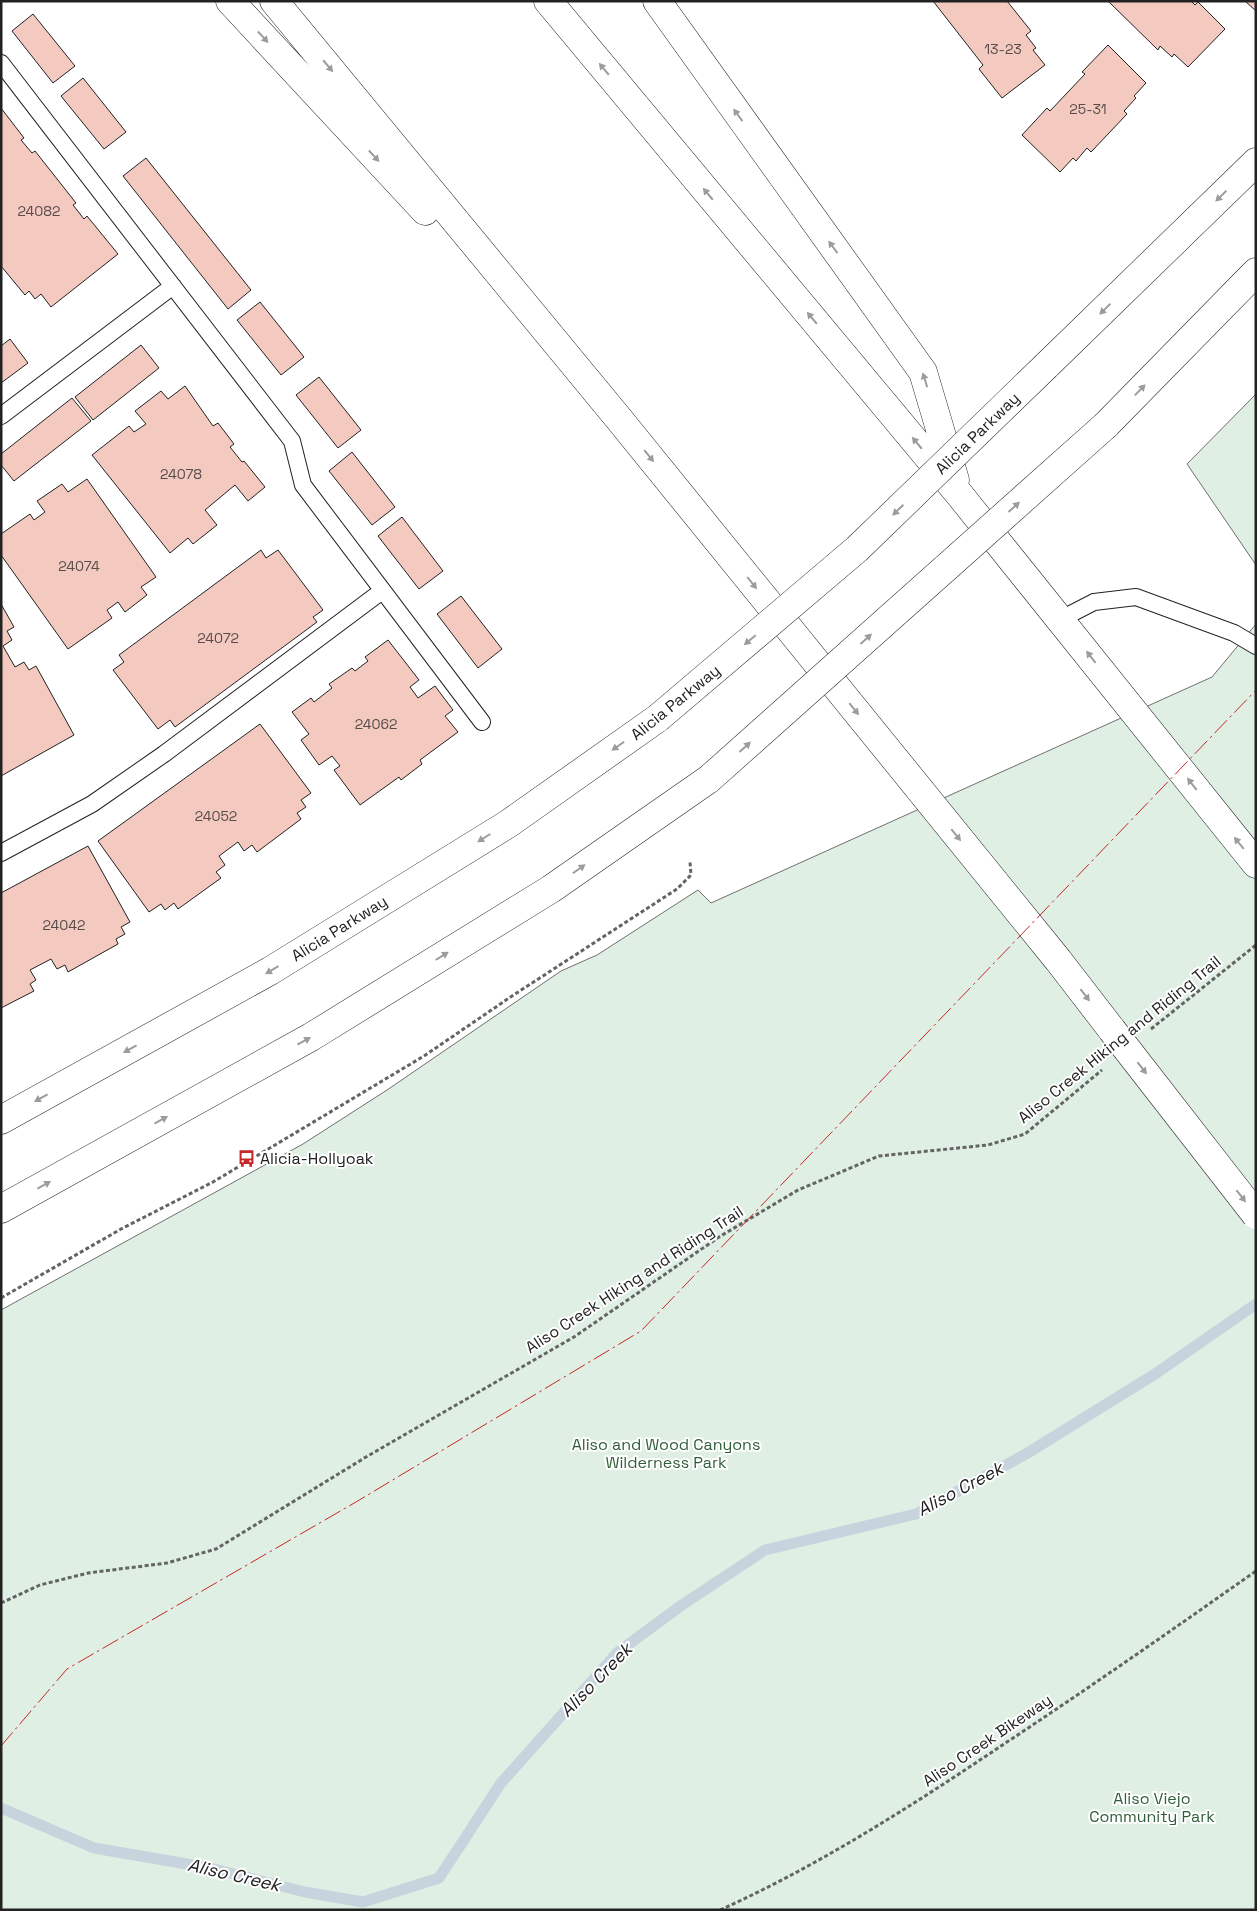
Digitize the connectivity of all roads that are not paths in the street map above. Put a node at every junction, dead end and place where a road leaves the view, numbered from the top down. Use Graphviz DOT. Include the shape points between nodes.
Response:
graph roads {
  1 [pos="230,1"];
  2 [pos="274,1"];
  3 [pos="548,1"];
  4 [pos="657,1"];
  5 [pos="1,62"];
  6 [pos="1256,162"];
  7 [pos="1256,272"];
  8 [pos="173,286"];
  9 [pos="1,416"];
  10 [pos="619,418"];
  11 [pos="959,494"];
  12 [pos="382,591"];
  13 [pos="1061,619"];
  14 [pos="1256,646"];
  15 [pos="482,722"];
  16 [pos="1,853"];
  17 [pos="1256,864"];
  18 [pos="1,1120"];
  19 [pos="1,1209"];
  20 [pos="1256,1214"];
  1 -- 10 [label="main road, one-way"];
  2 -- 10 [label="main road, one-way"];
  11 -- 3 [label="main road, one-way"];
  11 -- 4 [label="main road, one-way" via="922,372"];
  5 -- 8 [label="lane"];
  6 -- 18 [label="main road, Alicia Parkway, one-way, bridge" via="857,549 658,718 508,824 270,971"];
  19 -- 7 [label="main road, one-way, bridge" via="311,1037 551,888 709,779 1106,425"];
  8 -- 9 [label="lane"];
  8 -- 12 [label="lane" via="292,441 302,485"];
  10 -- 20 [label="main road, one-way, bridge" via="1058,960"];
  11 -- 13 [label="main road"];
  12 -- 15 [label="lane"];
  12 -- 16 [label="lane" via="92,804"];
  13 -- 14 [label="lane" via="1094,602 1136,596 1234,633"];
  17 -- 13 [label="main road, one-way"];
}
